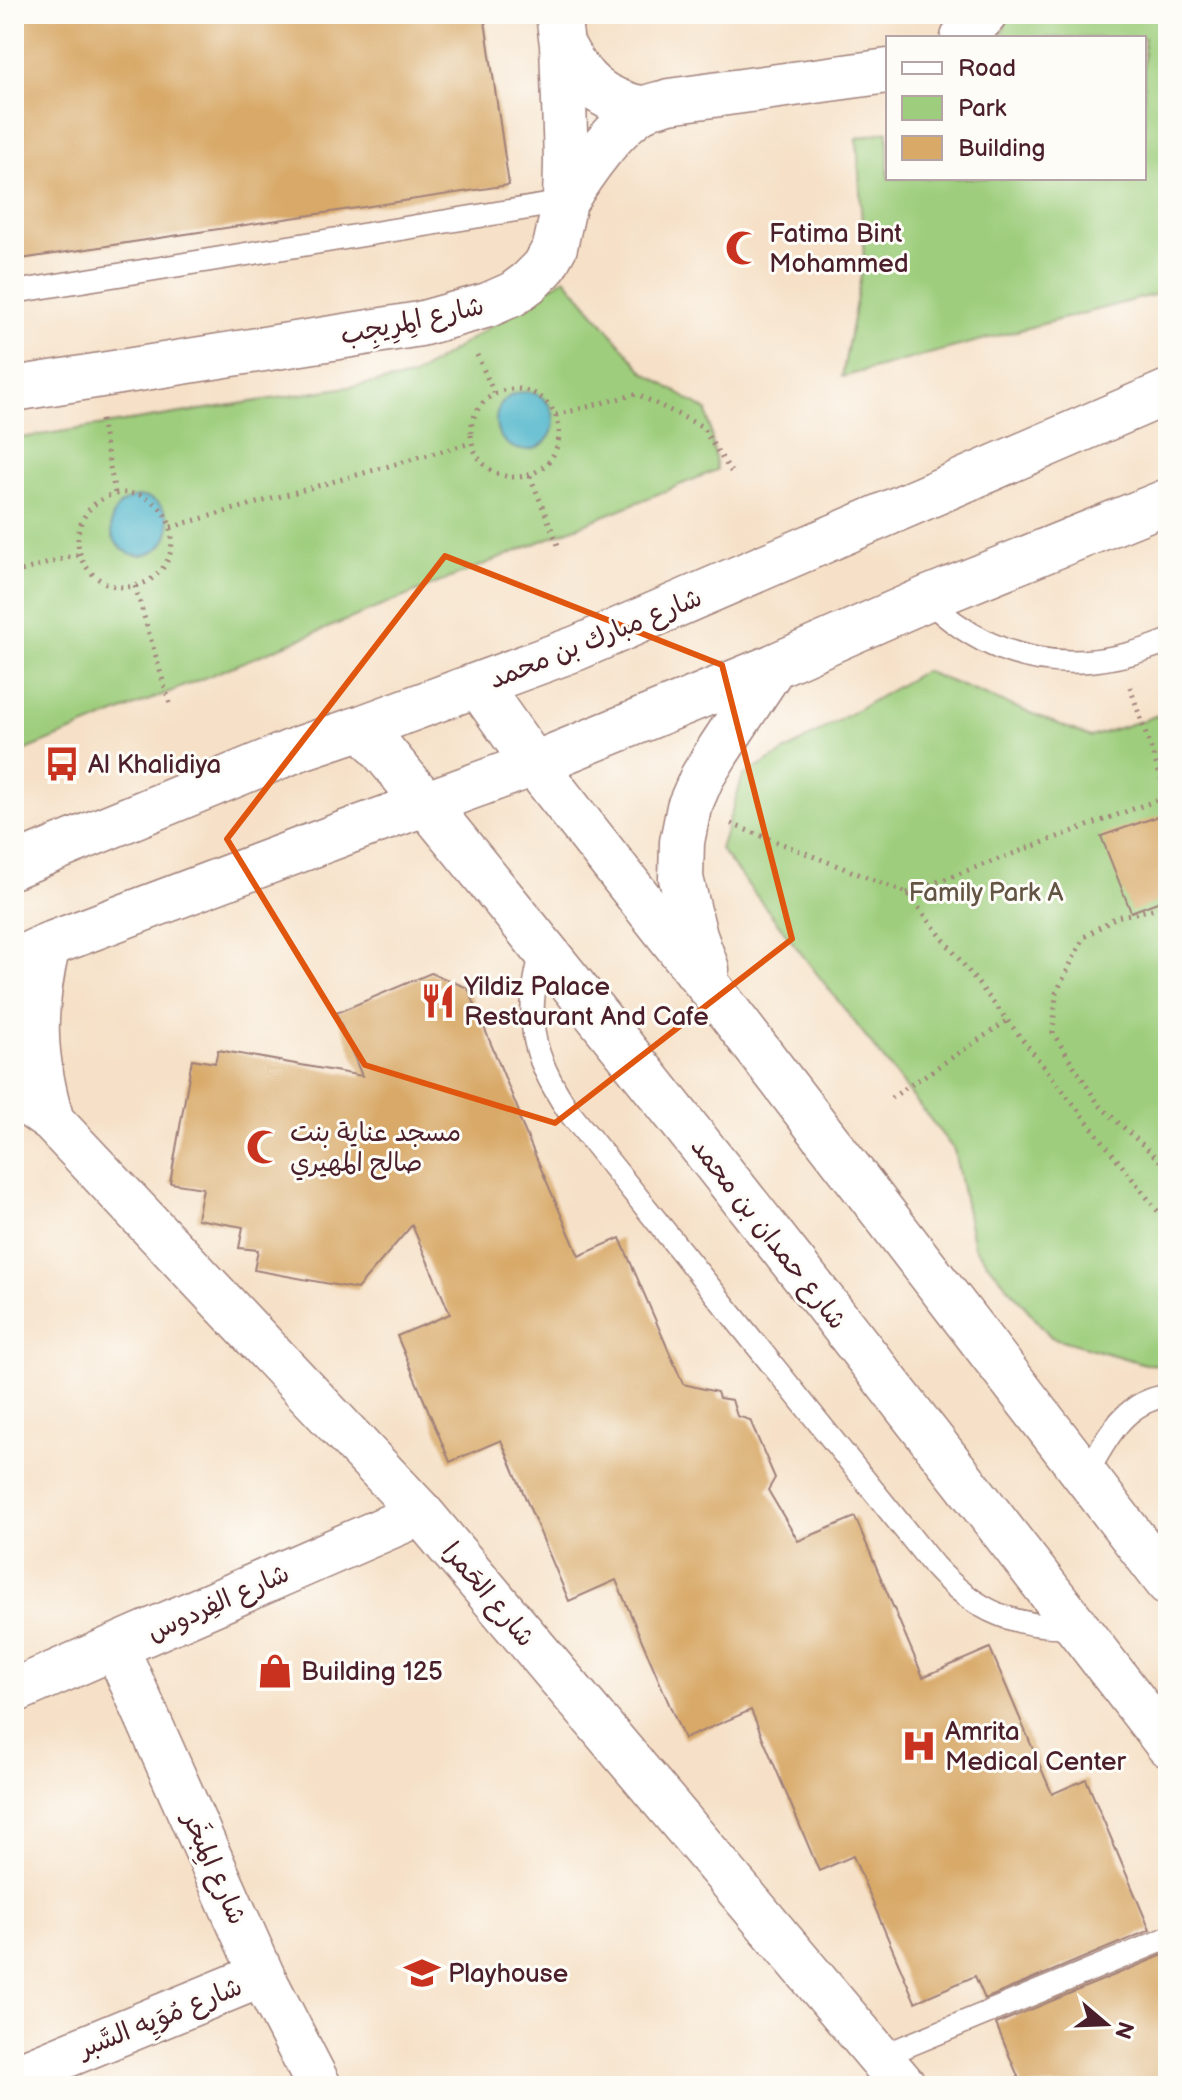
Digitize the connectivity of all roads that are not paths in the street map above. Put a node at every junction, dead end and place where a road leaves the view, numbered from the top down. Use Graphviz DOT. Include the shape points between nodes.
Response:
graph roads {
  1 [pos="985,14"];
  2 [pos="560,29"];
  3 [pos="965,36"];
  4 [pos="886,71"];
  5 [pos="645,109"];
  6 [pos="565,202"];
  7 [pos="14,292"];
  8 [pos="14,389"];
  9 [pos="1168,392"];
  10 [pos="1168,501"];
  11 [pos="926,599"];
  12 [pos="1168,641"];
  13 [pos="774,666"];
  14 [pos="478,685"];
  15 [pos="363,727"];
  16 [pos="534,764"];
  17 [pos="426,804"];
  18 [pos="14,866"];
  19 [pos="543,947"];
  20 [pos="31,953"];
  21 [pos="718,998"];
  22 [pos="14,1094"];
  23 [pos="52,1121"];
  24 [pos="1168,1396"];
  25 [pos="1086,1475"];
  26 [pos="421,1513"];
  27 [pos="1168,1583"];
  28 [pos="1077,1626"];
  29 [pos="116,1647"];
  30 [pos="14,1691"];
  31 [pos="1168,1745"];
  32 [pos="1168,1938"];
  33 [pos="262,1975"];
  34 [pos="892,2071"];
  35 [pos="14,2077"];
  36 [pos="319,2086"];
  1 -- 3 [label="main road"];
  2 -- 5 [label="main road" via="581,76 594,89"];
  2 -- 6 [label="main road, شارع المِرِيجِب"];
  4 -- 5 [label="main road" via="669,101"];
  5 -- 6 [label="main road" via="610,141"];
  6 -- 7 [label="lane"];
  6 -- 8 [label="main road, شارع المِرِيجِب" via="555,247 544,267 513,294 488,305 420,324"];
  9 -- 14 [label="main road, شارع مبارك بن محمد" via="577,648"];
  10 -- 11 [label="main road"];
  11 -- 12 [label="lane" via="985,642 1018,655 1090,662"];
  11 -- 13 [label="main road"];
  13 -- 16 [label="main road"];
  13 -- 21 [label="main road" via="702,777 682,842 681,878"];
  14 -- 15 [label="main road, شارع مبارك بن محمد"];
  14 -- 16 [label="main road"];
  15 -- 17 [label="main road, شارع حمدان بن محمد"];
  15 -- 18 [label="main road, شارع مبارك بن محمد"];
  16 -- 17 [label="main road"];
  16 -- 21 [label="main road"];
  17 -- 19 [label="main road, شارع حمدان بن محمد"];
  17 -- 20 [label="main road"];
  19 -- 28 [label="main road, شارع حمدان بن محمد"];
  19 -- 28 [label="lane" via="533,981 531,1016 537,1051 569,1112 953,1586 998,1615 1050,1627"];
  20 -- 23 [label="main road, شارع الحَمرا" via="39,982 37,1057"];
  21 -- 25 [label="main road"];
  22 -- 23 [label="main road, شارع الحَمرا"];
  23 -- 26 [label="main road, شارع الحَمرا"];
  24 -- 25 [label="lane" via="1138,1405 1123,1417"];
  25 -- 27 [label="main road"];
  26 -- 29 [label="main road, شارع الفِردوس"];
  26 -- 34 [label="main road, شارع الحَمرا"];
  28 -- 31 [label="main road, شارع حمدان بن محمد"];
  29 -- 30 [label="main road, شارع الفِردوس"];
  29 -- 33 [label="main road, شارع المِبخَر"];
  32 -- 34 [label="lane"];
  33 -- 35 [label="main road, شارع مُوَيِه السَّبر"];
  33 -- 36 [label="main road, شارع المِبخَر"];
}
